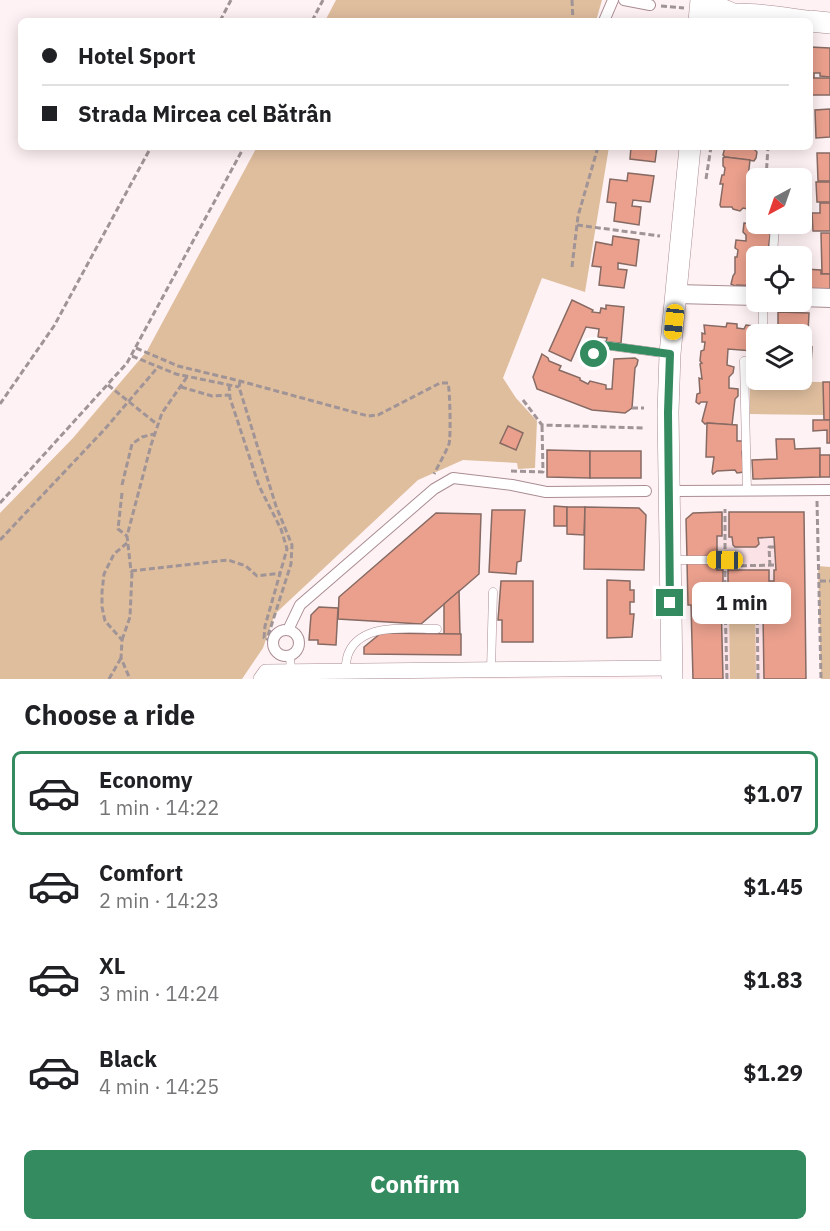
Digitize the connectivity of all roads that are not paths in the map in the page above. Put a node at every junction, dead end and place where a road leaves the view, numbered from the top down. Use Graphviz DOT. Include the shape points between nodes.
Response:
graph roads {
  1 [pos="613,0"];
  2 [pos="624,0"];
  3 [pos="709,0"];
  4 [pos="650,5"];
  5 [pos="725,17"];
  6 [pos="605,18"];
  7 [pos="743,18"];
  8 [pos="813,22"];
  9 [pos="830,23"];
  10 [pos="690,150"];
  11 [pos="676,294"];
  12 [pos="746,296"];
  13 [pos="812,297"];
  14 [pos="830,298"];
  15 [pos="670,354"];
  16 [pos="586,362"];
  17 [pos="746,362"];
  18 [pos="747,490"];
  19 [pos="830,490"];
  20 [pos="646,491"];
  21 [pos="675,491"];
  22 [pos="669,560"];
  23 [pos="725,560"];
  24 [pos="493,592"];
  25 [pos="437,629"];
  26 [pos="288,630"];
  27 [pos="272,645"];
  28 [pos="291,664"];
  29 [pos="345,671"];
  30 [pos="672,674"];
  31 [pos="490,675"];
  32 [pos="263,676"];
  1 -- 6 [label="street"];
  2 -- 4 [label="street"];
  3 -- 5 [label="main road"];
  5 -- 7 [label="main road"];
  8 -- 9 [label="main road"];
  10 -- 11 [label="main road"];
  11 -- 12 [label="street"];
  11 -- 15 [label="main road"];
  13 -- 14 [label="street"];
  15 -- 16 [label="lane" via="603,345"];
  15 -- 22 [label="main road"];
  17 -- 18 [label="lane"];
  18 -- 19 [label="street"];
  18 -- 21 [label="street"];
  20 -- 26 [label="street" via="546,492 453,478 434,489 300,605"];
  22 -- 23 [label="lane"];
  22 -- 30 [label="main road"];
  24 -- 31 [label="lane"];
  25 -- 29 [label="lane" via="380,629 360,640 349,652"];
  26 -- 27 [label="street" via="276,634"];
  26 -- 28 [label="street" via="300,642"];
  27 -- 28 [label="street"];
  27 -- 32 [label="street"];
  28 -- 29 [label="street"];
  28 -- 32 [label="street"];
  29 -- 31 [label="street"];
  30 -- 31 [label="street"];
}
